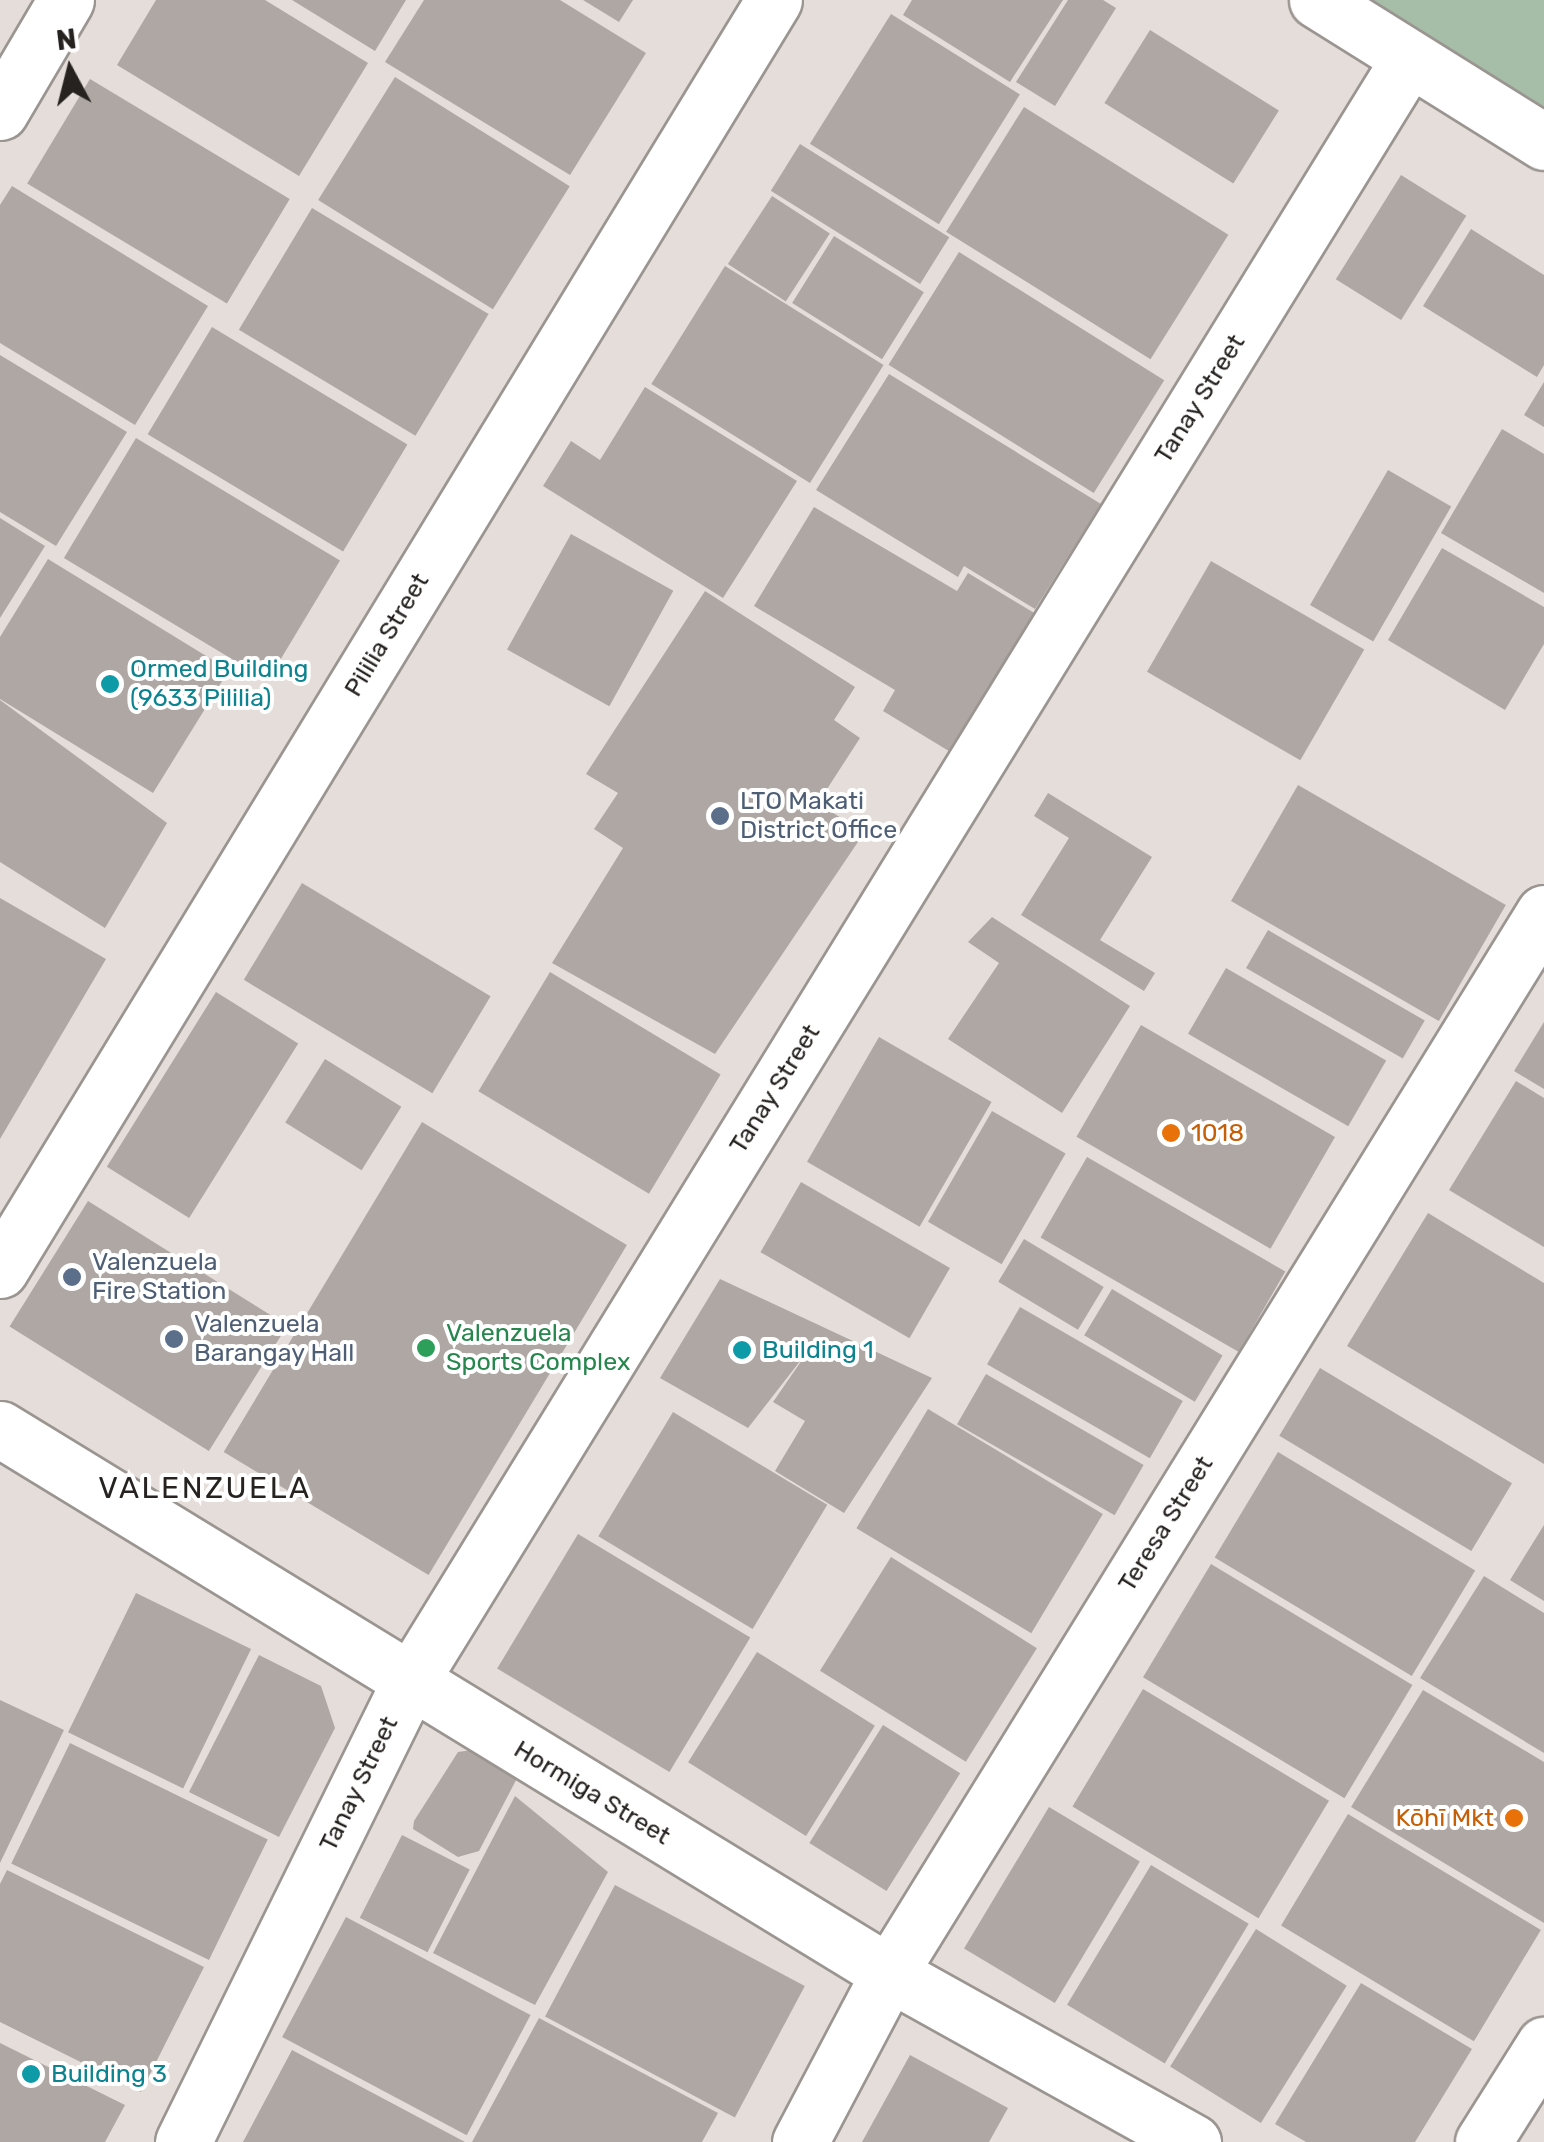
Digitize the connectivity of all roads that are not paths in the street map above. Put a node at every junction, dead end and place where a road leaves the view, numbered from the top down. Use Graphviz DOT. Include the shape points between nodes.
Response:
graph roads {
  1 [pos="66,0"];
  2 [pos="774,0"];
  3 [pos="1316,0"];
  4 [pos="1409,59"];
  5 [pos="0,112"];
  6 [pos="1544,142"];
  7 [pos="1544,913"];
  8 [pos="0,1270"];
  9 [pos="0,1429"];
  10 [pos="409,1683"];
  11 [pos="889,1973"];
  12 [pos="1544,2045"];
  13 [pos="182,2142"];
  14 [pos="800,2142"];
  15 [pos="1193,2142"];
  16 [pos="1483,2142"];
  1 -- 5 [label="street"];
  2 -- 8 [label="street, Pililia Street"];
  3 -- 4 [label="street"];
  4 -- 6 [label="street"];
  4 -- 10 [label="street, Tanay Street"];
  7 -- 11 [label="street, Teresa Street"];
  9 -- 10 [label="street, Hormiga Street"];
  10 -- 11 [label="street, Hormiga Street"];
  10 -- 13 [label="street, Tanay Street"];
  11 -- 14 [label="street, Teresa Street"];
  11 -- 15 [label="street, Hormiga Street"];
  12 -- 16 [label="street"];
}
